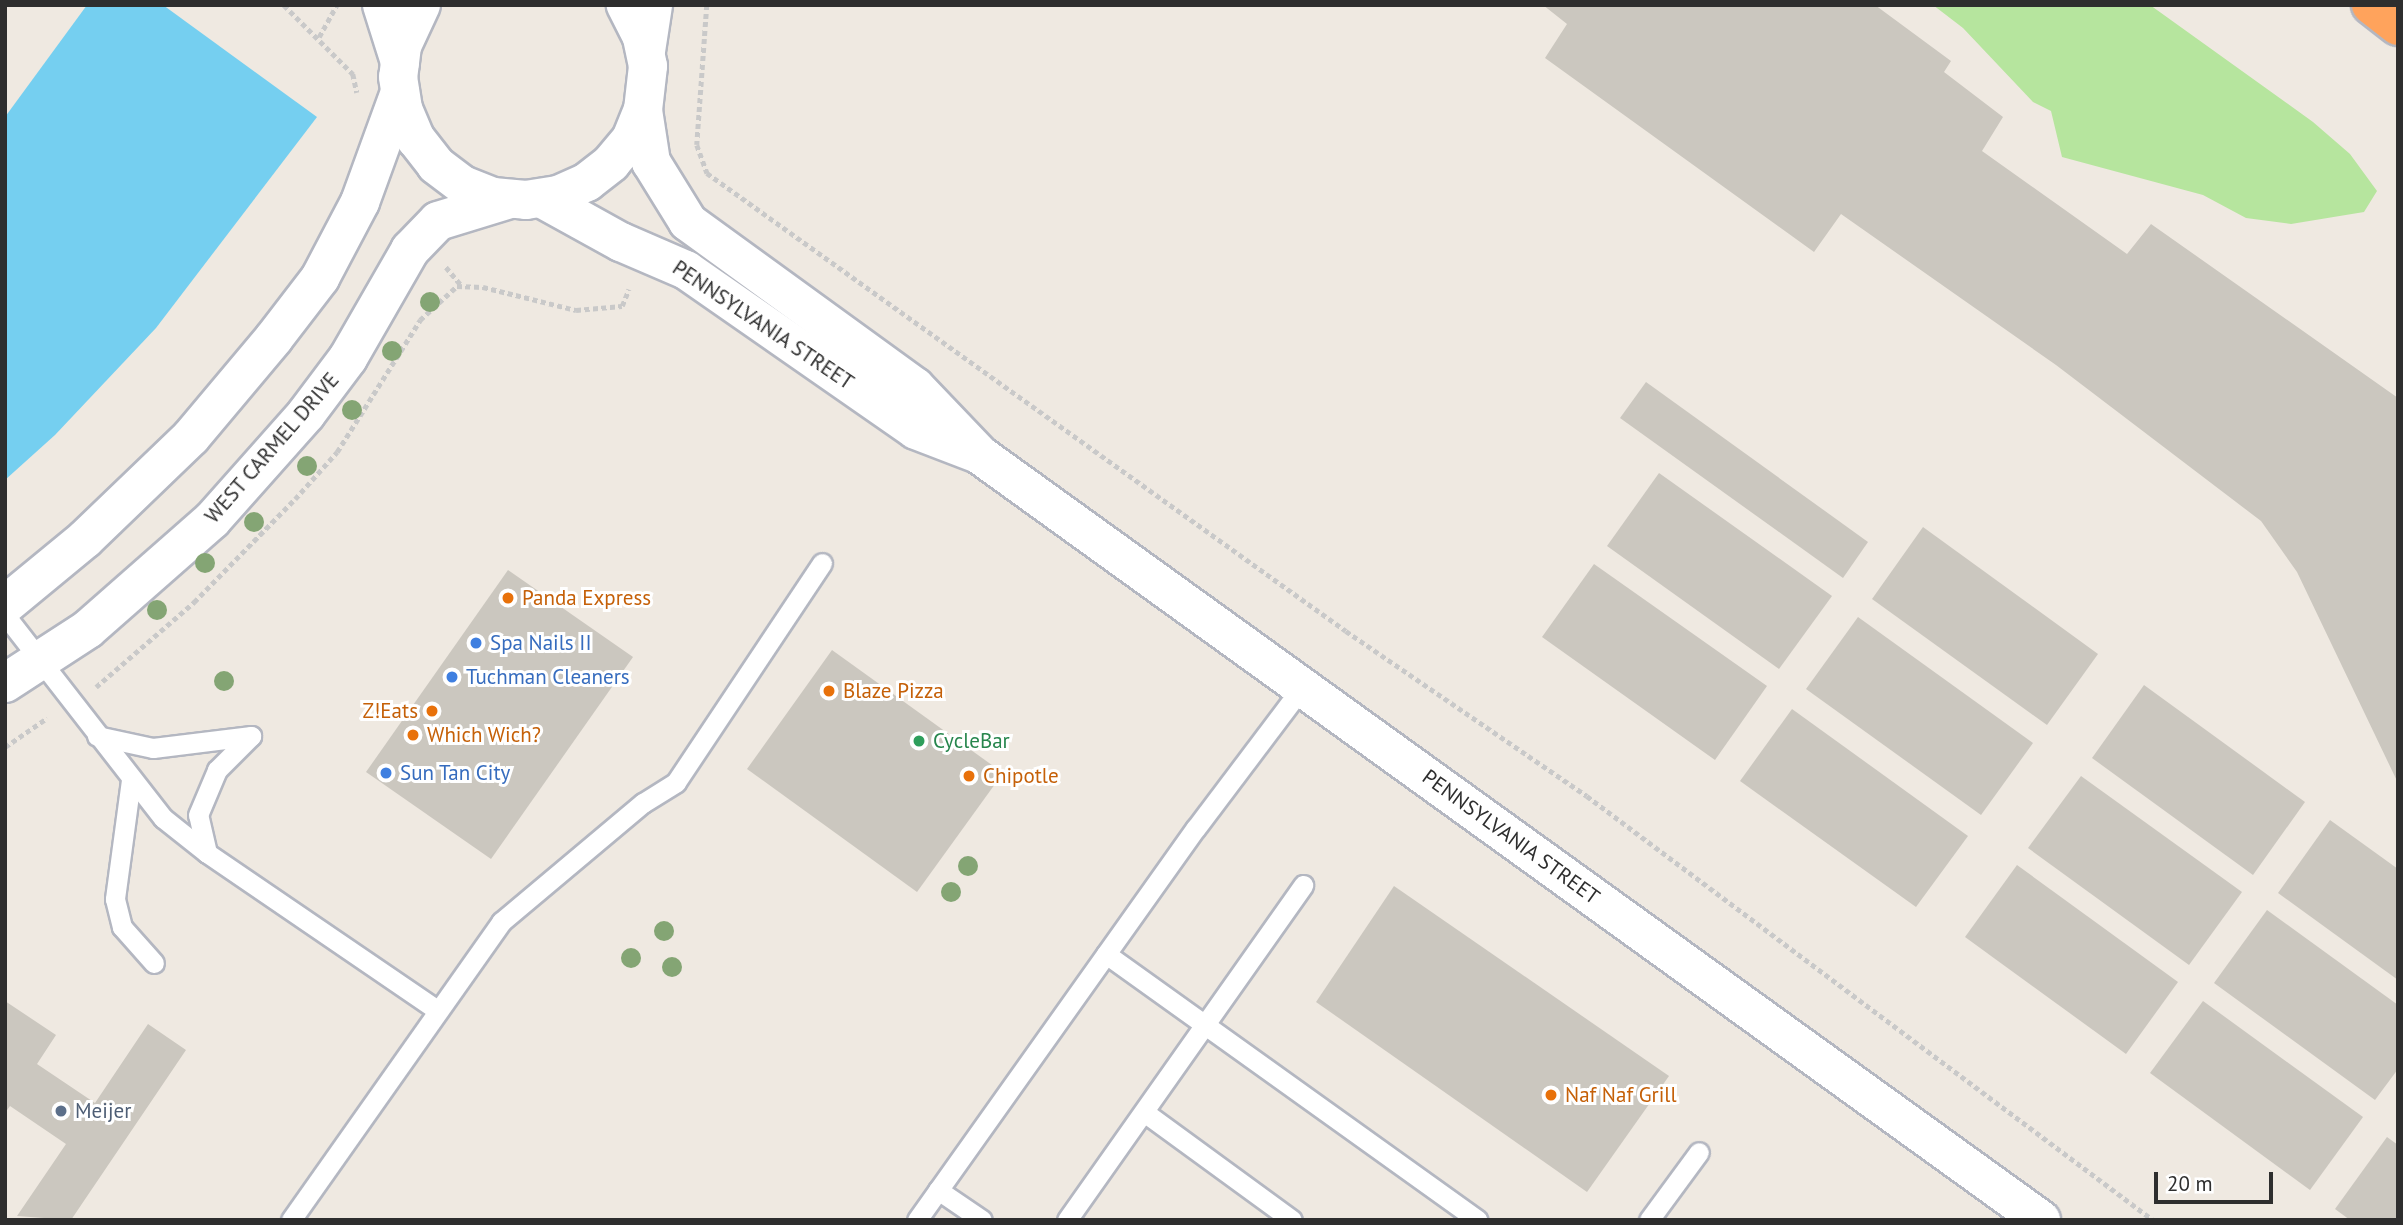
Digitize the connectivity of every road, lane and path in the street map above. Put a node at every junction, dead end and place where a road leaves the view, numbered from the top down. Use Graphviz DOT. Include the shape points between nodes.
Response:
graph roads {
  1 [pos="284,5"];
  2 [pos="337,5"];
  3 [pos="382,5"];
  4 [pos="421,5"];
  5 [pos="626,5"];
  6 [pos="653,5"];
  7 [pos="707,5"];
  8 [pos="2371,5"];
  9 [pos="2398,26"];
  10 [pos="320,37"];
  11 [pos="646,51"];
  12 [pos="400,77"];
  13 [pos="360,106"];
  14 [pos="643,110"];
  15 [pos="526,199"];
  16 [pos="438,259"];
  17 [pos="462,286"];
  18 [pos="528,297"];
  19 [pos="622,306"];
  20 [pos="980,454"];
  21 [pos="822,563"];
  22 [pos="5,605"];
  23 [pos="5,615"];
  24 [pos="41,660"];
  25 [pos="5,683"];
  26 [pos="1303,686"];
  27 [pos="97,736"];
  28 [pos="131,780"];
  29 [pos="207,853"];
  30 [pos="1303,885"];
  31 [pos="1106,954"];
  32 [pos="154,963"];
  33 [pos="436,1009"];
  34 [pos="1206,1025"];
  35 [pos="1144,1112"];
  36 [pos="1699,1152"];
  37 [pos="938,1190"];
  38 [pos="291,1220"];
  39 [pos="917,1220"];
  40 [pos="982,1220"];
  41 [pos="1068,1220"];
  42 [pos="1292,1220"];
  43 [pos="1477,1220"];
  44 [pos="1649,1220"];
  45 [pos="2041,1220"];
  46 [pos="2153,1220"];
  1 -- 10 [label="path"];
  2 -- 10 [label="path"];
  3 -- 12 [label="main road"];
  4 -- 12 [label="main road" via="407,32"];
  5 -- 11 [label="main road"];
  6 -- 11 [label="main road"];
  7 -- 46 [label="path" via="696,145 707,173 1346,631 1587,796"];
  8 -- 9 [label="highway"];
  10 -- 13 [label="path" via="353,74"];
  11 -- 14 [label="main road"];
  12 -- 15 [label="main road, PENNSYLVANIA STREET" via="408,124 436,165 470,188"];
  12 -- 22 [label="main road" via="359,202 320,278 191,437 85,539"];
  14 -- 15 [label="main road, WEST CARMEL DRIVE" via="631,139 611,163 579,186"];
  14 -- 20 [label="main road, PENNSYLVANIA STREET" via="651,162 688,222 915,387"];
  15 -- 20 [label="main road, PENNSYLVANIA STREET" via="686,270 916,430"];
  15 -- 24 [label="main road, WEST CARMEL DRIVE" via="438,221 410,250 348,358 255,474 172,559 88,629"];
  16 -- 17 [label="path"];
  18 -- 19 [label="path" via="576,310"];
  20 -- 26 [label="main road, PENNSYLVANIA STREET"];
  21 -- 33 [label="lane" via="676,782 643,803 501,922"];
  23 -- 24 [label="lane"];
  24 -- 25 [label="main road, WEST CARMEL DRIVE"];
  24 -- 27 [label="lane"];
  26 -- 31 [label="lane"];
  26 -- 45 [label="main road, PENNSYLVANIA STREET"];
  27 -- 28 [label="lane"];
  27 -- 29 [label="lane" via="153,748 251,736 217,771 198,815"];
  28 -- 29 [label="lane" via="163,818"];
  28 -- 32 [label="lane" via="115,899 122,927"];
  29 -- 33 [label="lane"];
  30 -- 34 [label="lane"];
  31 -- 34 [label="lane"];
  31 -- 37 [label="lane"];
  33 -- 38 [label="lane"];
  34 -- 35 [label="lane"];
  34 -- 43 [label="lane"];
  35 -- 41 [label="lane"];
  35 -- 42 [label="lane"];
  36 -- 44 [label="lane"];
  37 -- 39 [label="lane"];
  37 -- 40 [label="lane"];
}
